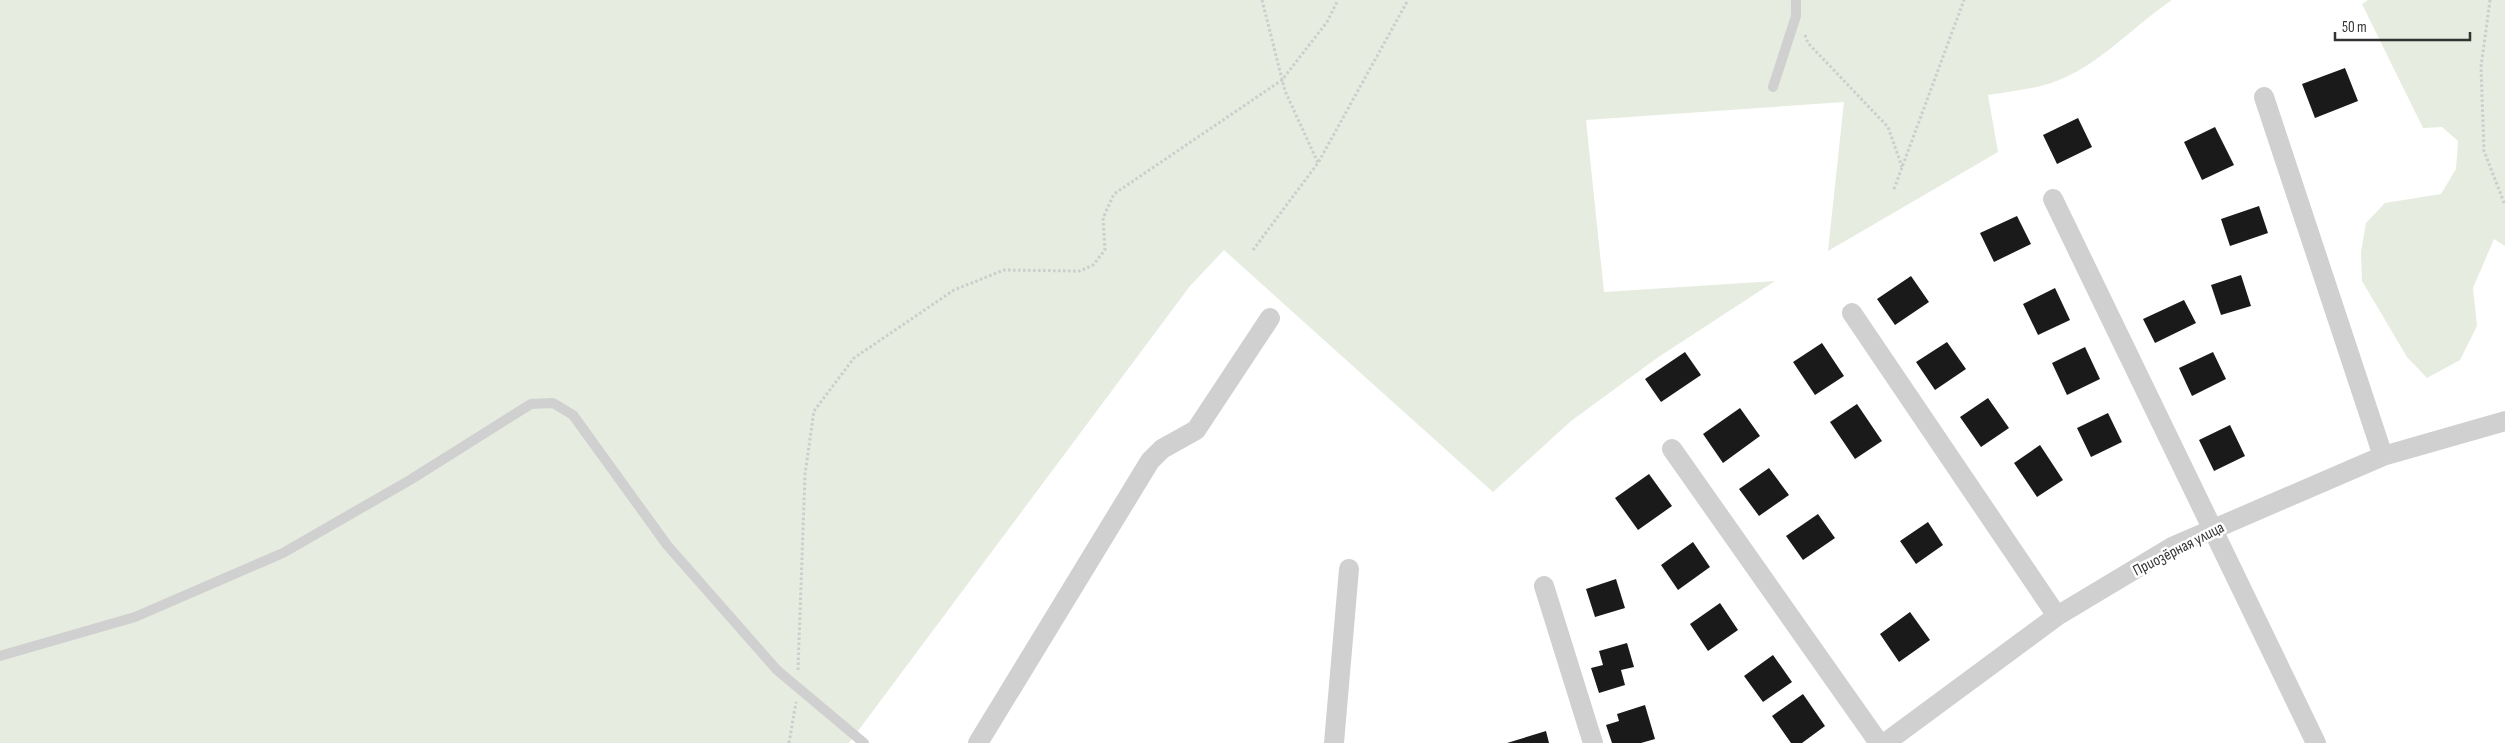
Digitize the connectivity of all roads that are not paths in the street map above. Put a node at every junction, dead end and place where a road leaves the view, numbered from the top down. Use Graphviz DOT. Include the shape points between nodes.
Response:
graph roads {
  1 [pos="1796,0"];
  2 [pos="1773,88"];
  3 [pos="2264,97"];
  4 [pos="2053,199"];
  5 [pos="1852,313"];
  6 [pos="1270,318"];
  7 [pos="2505,421"];
  8 [pos="1672,449"];
  9 [pos="2383,456"];
  10 [pos="2214,528"];
  11 [pos="1349,569"];
  12 [pos="1544,586"];
  13 [pos="2057,616"];
  14 [pos="0,656"];
  15 [pos="864,743"];
  16 [pos="978,743"];
  17 [pos="1334,743"];
  18 [pos="1593,743"];
  19 [pos="1879,743"];
  20 [pos="1885,743"];
  21 [pos="2316,743"];
  1 -- 2 [label="lane" via="1796,16"];
  3 -- 9 [label="street"];
  4 -- 10 [label="street"];
  5 -- 13 [label="street"];
  6 -- 16 [label="street" via="1196,430 1162,449 1150,461"];
  7 -- 9 [label="street, Приозёрная улица"];
  8 -- 19 [label="street"];
  9 -- 10 [label="street, Приозёрная улица"];
  10 -- 13 [label="street, Приозёрная улица" via="2172,547"];
  10 -- 21 [label="street"];
  11 -- 17 [label="street"];
  12 -- 18 [label="street"];
  13 -- 20 [label="street, Приозёрная улица"];
  14 -- 15 [label="lane" via="135,617 283,553 410,480 531,404 553,403 573,415 667,545 777,670"];
}
